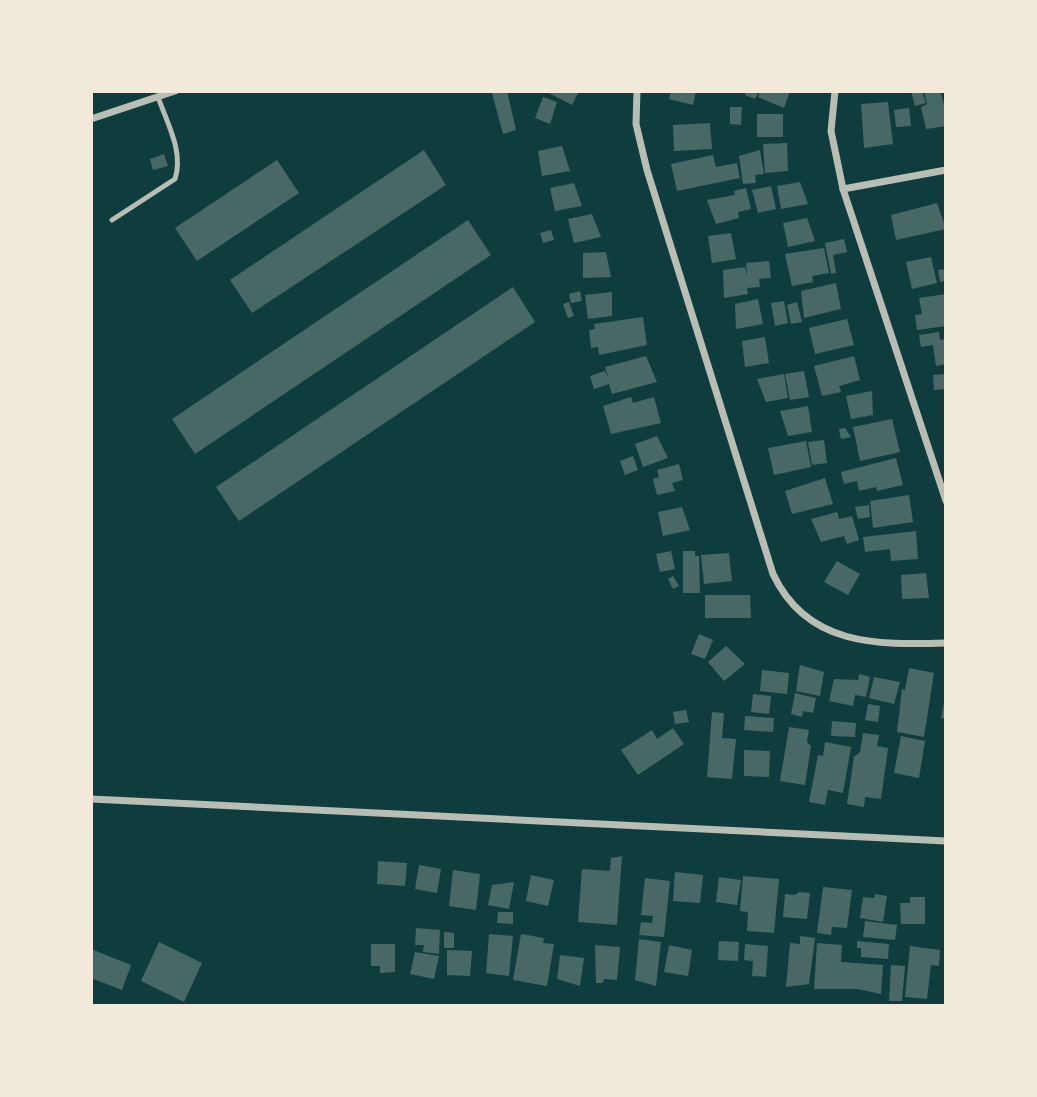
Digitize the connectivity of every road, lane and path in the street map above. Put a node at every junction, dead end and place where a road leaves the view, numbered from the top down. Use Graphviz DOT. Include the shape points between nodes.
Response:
graph roads {
  1 [pos="176,91"];
  2 [pos="637,91"];
  3 [pos="835,91"];
  4 [pos="158,97"];
  5 [pos="91,119"];
  6 [pos="946,170"];
  7 [pos="843,189"];
  8 [pos="113,220"];
  9 [pos="946,501"];
  10 [pos="946,643"];
  11 [pos="91,799"];
  12 [pos="946,841"];
  1 -- 4 [label="street"];
  2 -- 10 [label="street" via="636,124 647,170 783,595 804,618 839,636"];
  3 -- 7 [label="street" via="831,131"];
  4 -- 5 [label="street"];
  4 -- 8 [label="lane" via="176,148 179,168 175,179"];
  6 -- 7 [label="street"];
  7 -- 9 [label="street"];
  11 -- 12 [label="street"];
}
